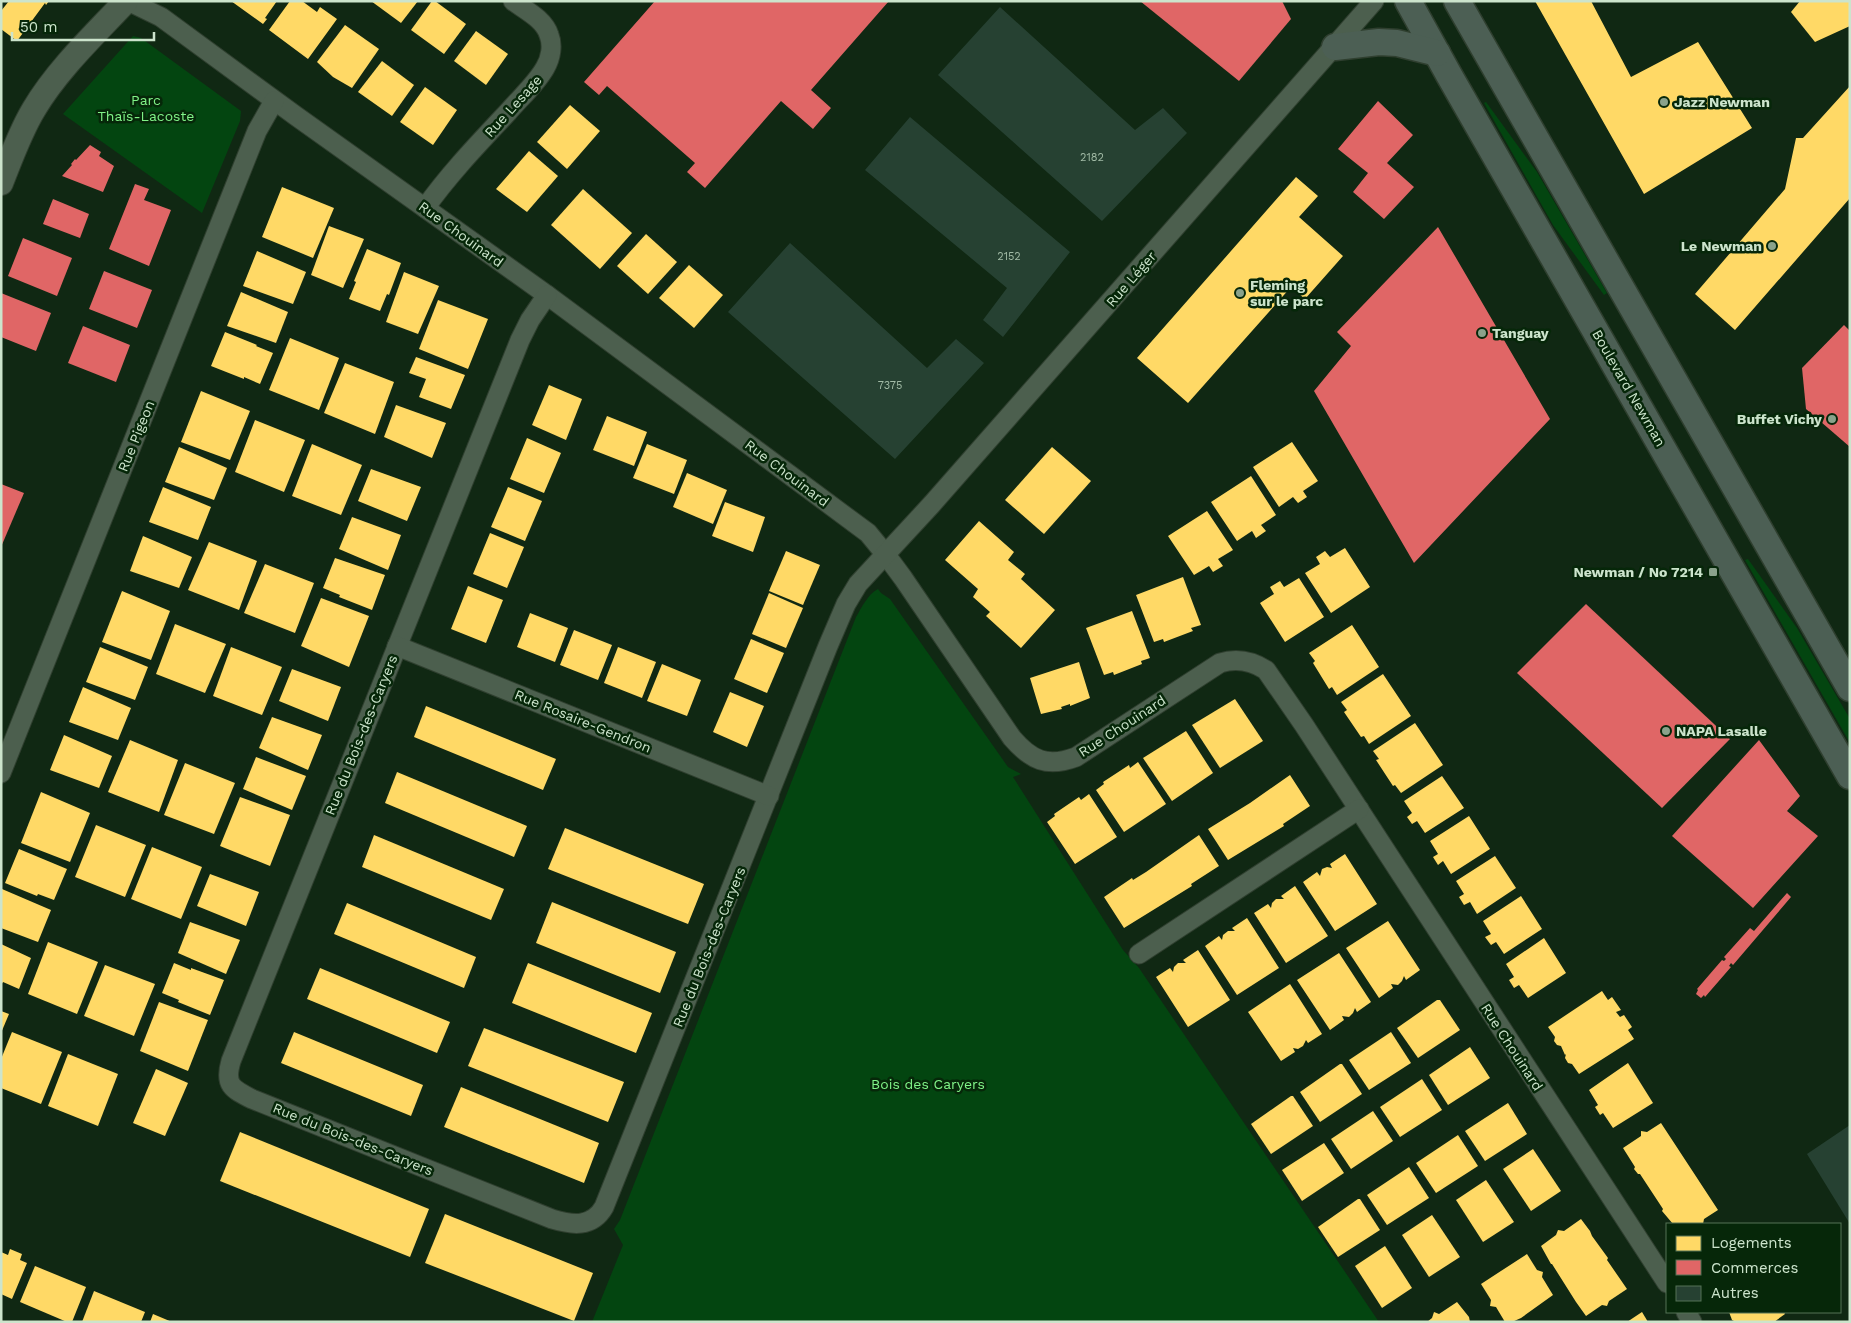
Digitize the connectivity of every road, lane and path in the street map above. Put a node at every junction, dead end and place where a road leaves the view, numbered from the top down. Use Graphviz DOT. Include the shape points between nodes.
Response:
graph roads {
  1 [pos="127,1"];
  2 [pos="512,1"];
  3 [pos="1374,1"];
  4 [pos="1408,1"];
  5 [pos="1457,1"];
  6 [pos="1334,47"];
  7 [pos="1437,53"];
  8 [pos="274,101"];
  9 [pos="1,183"];
  10 [pos="425,208"];
  11 [pos="547,295"];
  12 [pos="886,554"];
  13 [pos="397,646"];
  14 [pos="1850,688"];
  15 [pos="1,773"];
  16 [pos="1850,776"];
  17 [pos="769,796"];
  18 [pos="1359,809"];
  19 [pos="1139,954"];
  20 [pos="1666,1281"];
  1 -- 8 [label="street, Rue Chouinard" via="161,17"];
  1 -- 9 [label="street" via="67,65 40,100 24,127"];
  2 -- 10 [label="street, Rue Lesage" via="539,20 547,30 551,50 547,64 534,83 445,180"];
  3 -- 6 [label="street, Rue Léger"];
  4 -- 7 [label="main road, Boulevard Newman"];
  5 -- 14 [label="main road"];
  6 -- 7 [label="main road" via="1397,43"];
  6 -- 12 [label="street, Rue Léger"];
  7 -- 16 [label="main road, Boulevard Newman"];
  8 -- 10 [label="street, Rue Chouinard"];
  8 -- 15 [label="street, Rue Pigeon" via="257,131"];
  10 -- 11 [label="street, Rue Chouinard"];
  11 -- 12 [label="street, Rue Chouinard" via="863,529"];
  11 -- 13 [label="street, Rue du Bois-des-Caryers" via="520,340"];
  12 -- 17 [label="street, Rue du Bois-des-Caryers" via="858,584 846,604"];
  12 -- 18 [label="street, Rue Chouinard" via="1026,754 1052,762 1076,757 1214,667 1230,661 1246,661 1269,674"];
  13 -- 17 [label="street, Rue Rosaire-Gendron"];
  13 -- 17 [label="street, Rue du Bois-des-Caryers" via="231,1061 229,1082 236,1091 252,1099 552,1219 576,1224 591,1221 604,1207"];
  18 -- 19 [label="street"];
  18 -- 20 [label="street, Rue Chouinard"];
}
